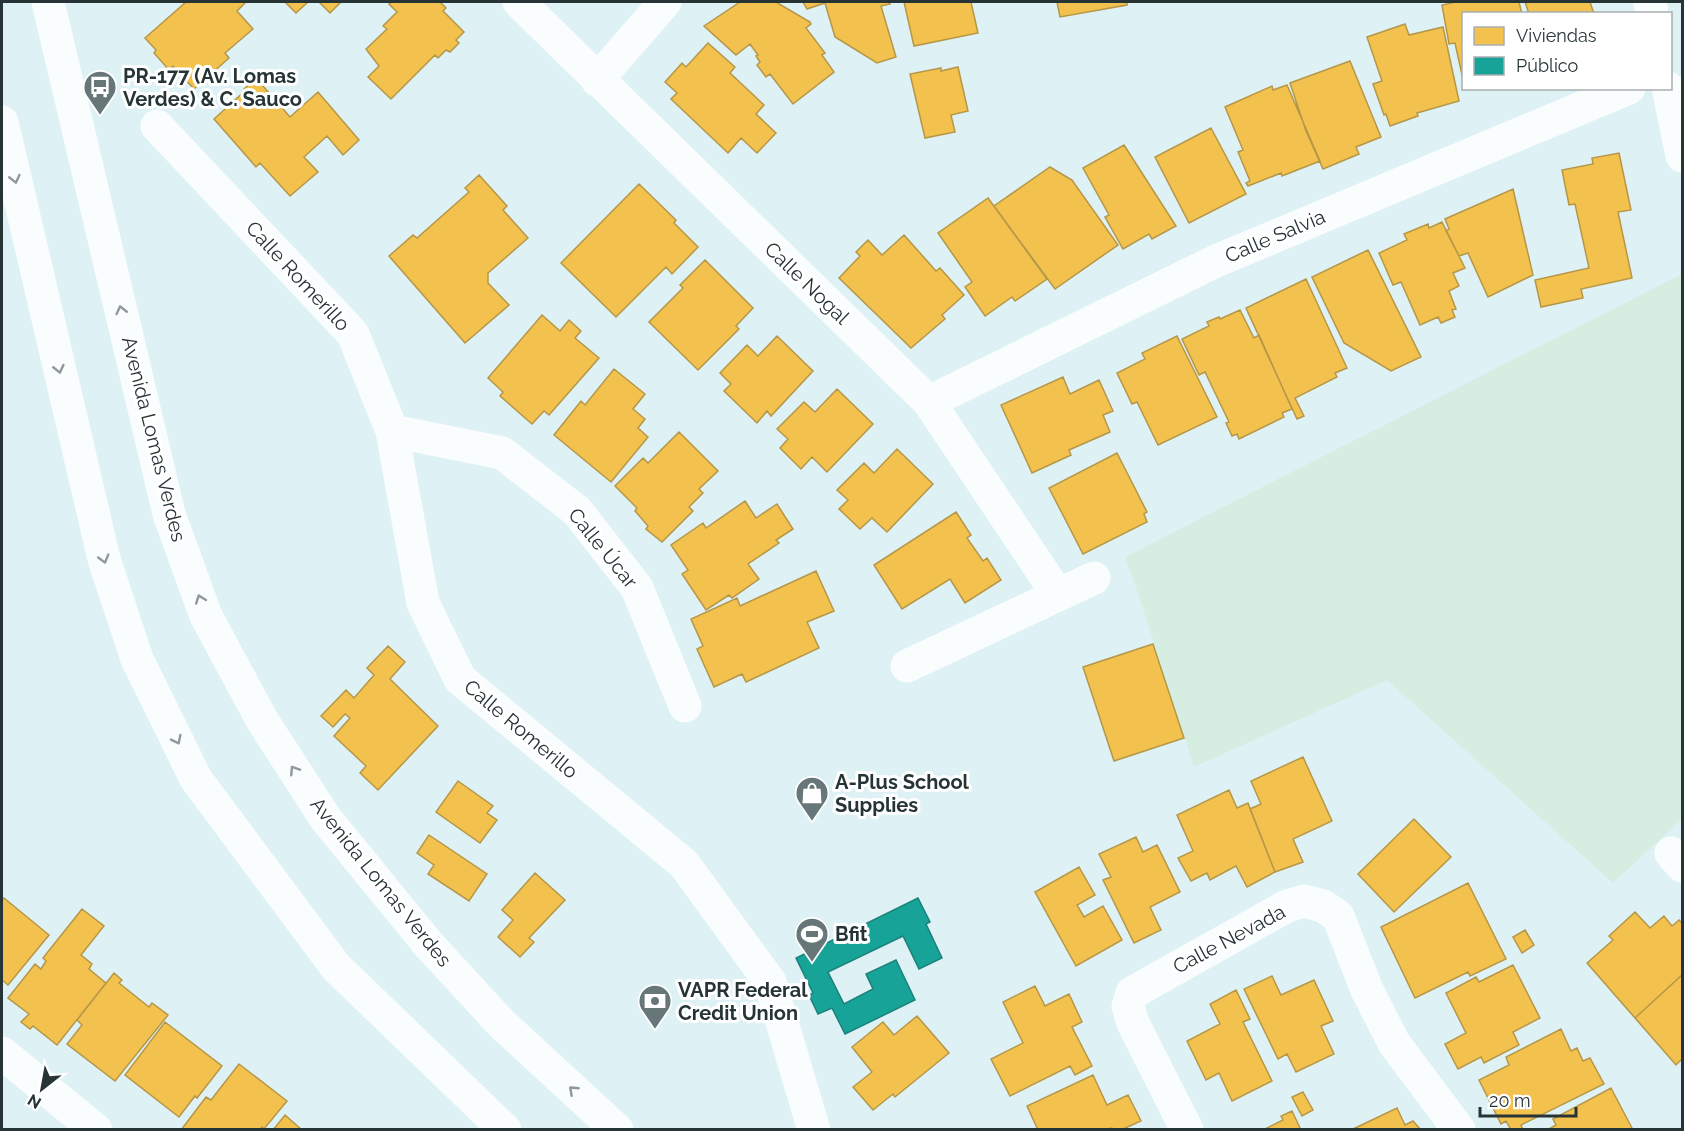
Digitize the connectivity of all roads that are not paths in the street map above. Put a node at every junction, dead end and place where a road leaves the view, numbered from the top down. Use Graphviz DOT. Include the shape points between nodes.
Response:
graph roads {
  1 [pos="48,2"];
  2 [pos="519,2"];
  3 [pos="665,2"];
  4 [pos="597,80"];
  5 [pos="1624,90"];
  6 [pos="1668,90"];
  7 [pos="2,122"];
  8 [pos="157,126"];
  9 [pos="1683,156"];
  10 [pos="929,402"];
  11 [pos="392,431"];
  12 [pos="1094,578"];
  13 [pos="1058,595"];
  14 [pos="907,666"];
  15 [pos="685,706"];
  16 [pos="2,1053"];
  17 [pos="96,1130"];
  18 [pos="505,1130"];
  19 [pos="616,1130"];
  20 [pos="814,1130"];
  21 [pos="1187,1130"];
  22 [pos="1459,1130"];
  19 -- 1 [label="street, Avenida Lomas Verdes, one-way" via="501,1023 429,945 326,819 262,720 206,616 169,514"];
  2 -- 4 [label="street, Calle Nogal"];
  3 -- 4 [label="street"];
  4 -- 10 [label="street, Calle Nogal"];
  5 -- 10 [label="street, Calle Salvia" via="1216,261"];
  6 -- 9 [label="street"];
  7 -- 18 [label="street, one-way" via="104,559 137,659 191,769 336,968"];
  8 -- 11 [label="street, Calle Romerillo" via="353,334"];
  10 -- 13 [label="street, Calle Nogal"];
  11 -- 15 [label="street, Calle Úcar" via="502,453 576,511 637,588"];
  11 -- 20 [label="street, Calle Romerillo" via="423,603 460,679 684,864 770,982"];
  12 -- 13 [label="street"];
  13 -- 14 [label="street"];
  16 -- 17 [label="street"];
  21 -- 22 [label="street, Calle Nevada" via="1133,1023 1128,1006 1132,993 1287,906 1304,901 1323,906 1338,916 1366,990 1394,1043"];
}
